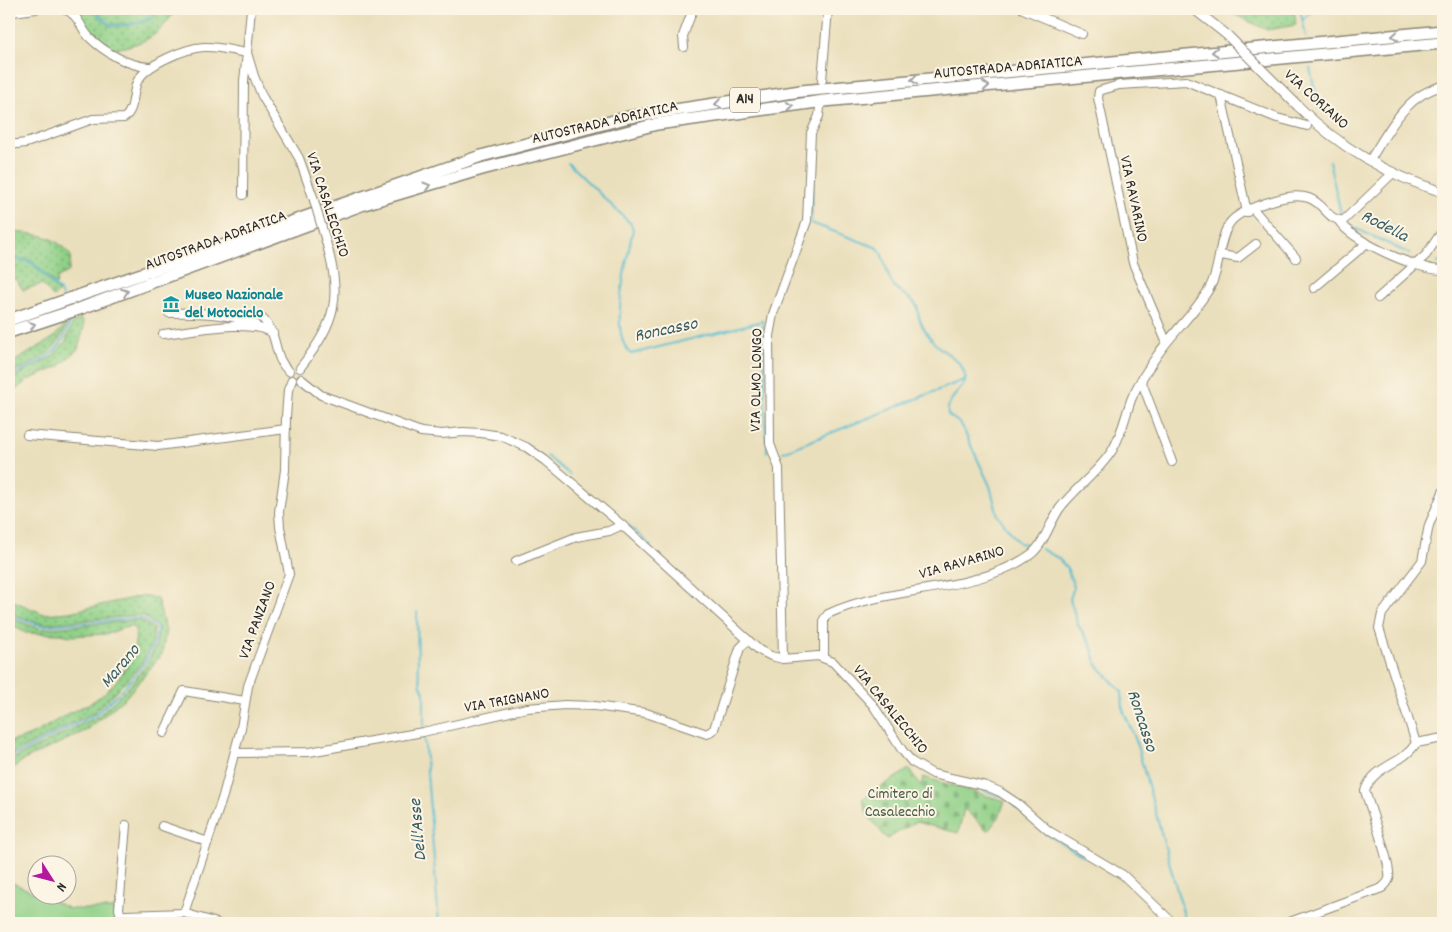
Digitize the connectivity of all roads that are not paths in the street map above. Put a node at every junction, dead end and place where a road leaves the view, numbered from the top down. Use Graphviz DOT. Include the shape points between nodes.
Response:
graph roads {
  1 [pos="36,9"];
  2 [pos="63,9"];
  3 [pos="251,9"];
  4 [pos="693,9"];
  5 [pos="828,9"];
  6 [pos="1023,9"];
  7 [pos="1194,9"];
  8 [pos="12,12"];
  9 [pos="1443,31"];
  10 [pos="1082,34"];
  11 [pos="1443,42"];
  12 [pos="684,47"];
  13 [pos="247,53"];
  14 [pos="149,68"];
  15 [pos="822,80"];
  16 [pos="1443,86"];
  17 [pos="1103,88"];
  18 [pos="1222,95"];
  19 [pos="820,108"];
  20 [pos="1307,126"];
  21 [pos="9,145"];
  22 [pos="1370,160"];
  23 [pos="1394,172"];
  24 [pos="1439,191"];
  25 [pos="243,195"];
  26 [pos="1443,199"];
  27 [pos="1250,211"];
  28 [pos="1338,221"];
  29 [pos="1443,230"];
  30 [pos="1367,243"];
  31 [pos="1256,244"];
  32 [pos="1221,255"];
  33 [pos="1296,258"];
  34 [pos="1417,265"];
  35 [pos="1443,270"];
  36 [pos="1314,288"];
  37 [pos="1378,298"];
  38 [pos="169,313"];
  39 [pos="258,315"];
  40 [pos="9,320"];
  41 [pos="262,327"];
  42 [pos="9,332"];
  43 [pos="273,333"];
  44 [pos="163,334"];
  45 [pos="1166,341"];
  46 [pos="300,368"];
  47 [pos="289,371"];
  48 [pos="301,379"];
  49 [pos="292,380"];
  50 [pos="1141,380"];
  51 [pos="286,429"];
  52 [pos="27,435"];
  53 [pos="1172,462"];
  54 [pos="1443,492"];
  55 [pos="622,525"];
  56 [pos="516,561"];
  57 [pos="748,640"];
  58 [pos="824,657"];
  59 [pos="783,659"];
  60 [pos="244,701"];
  61 [pos="164,733"];
  62 [pos="1443,738"];
  63 [pos="1416,743"];
  64 [pos="235,753"];
  65 [pos="126,825"];
  66 [pos="162,826"];
  67 [pos="208,842"];
  68 [pos="184,912"];
  69 [pos="120,921"];
  70 [pos="216,923"];
  71 [pos="1173,923"];
  72 [pos="1287,923"];
  1 -- 8 [label="street"];
  2 -- 14 [label="street" via="76,16 89,36 111,53 131,64"];
  3 -- 13 [label="street, VIA CASALECCHIO"];
  4 -- 12 [label="street" via="683,36"];
  5 -- 15 [label="street"];
  6 -- 10 [label="street"];
  7 -- 22 [label="main road, VIA CORIANO, bridge" via="1227,35 1334,139"];
  9 -- 40 [label="highway, AUTOSTRADA ADRIATICA / A14, one-way" via="801,91 629,117 481,156"];
  42 -- 11 [label="highway, AUTOSTRADA ADRIATICA / A14, one-way" via="364,204 482,169 657,124 824,101"];
  13 -- 14 [label="street" via="204,47"];
  13 -- 25 [label="street, VIA CASALECCHIO"];
  13 -- 46 [label="street, VIA CASALECCHIO, bridge" via="262,96 299,158 333,265 336,289 328,326"];
  14 -- 21 [label="street" via="137,82 131,108 124,118 93,119 26,143"];
  16 -- 22 [label="street" via="1430,89 1407,106"];
  17 -- 18 [label="street, VIA CORIANO" via="1173,81 1186,82"];
  17 -- 45 [label="street, VIA RAVARINO" via="1098,98 1130,254"];
  18 -- 20 [label="street, VIA CORIANO" via="1277,118"];
  18 -- 27 [label="street"];
  19 -- 59 [label="street, VIA OLMO LONGO" via="811,134 807,221 773,314 769,336 770,444 779,468"];
  22 -- 23 [label="main road, VIA CORIANO"];
  23 -- 24 [label="main road, VIA CORIANO"];
  23 -- 28 [label="street" via="1350,216"];
  24 -- 26 [label="main road, VIA CORIANO"];
  27 -- 28 [label="street, VIA RAVARINO" via="1277,199 1302,194 1316,200"];
  27 -- 32 [label="street, VIA RAVARINO" via="1236,217 1230,224"];
  27 -- 33 [label="street"];
  28 -- 30 [label="street" via="1347,231"];
  29 -- 34 [label="street"];
  30 -- 34 [label="street"];
  30 -- 36 [label="street"];
  31 -- 32 [label="street" via="1238,258"];
  32 -- 45 [label="street, VIA RAVARINO" via="1209,288"];
  34 -- 35 [label="street" via="1428,270"];
  34 -- 37 [label="street"];
  38 -- 41 [label="street" via="188,312 243,319"];
  39 -- 43 [label="street" via="268,322"];
  41 -- 43 [label="street"];
  41 -- 44 [label="street"];
  43 -- 47 [label="street" via="282,366"];
  45 -- 50 [label="street, VIA RAVARINO"];
  46 -- 47 [label="street" via="294,367"];
  46 -- 48 [label="street"];
  47 -- 49 [label="street"];
  48 -- 49 [label="street" via="298,382"];
  48 -- 55 [label="street" via="321,395 421,432 501,436 526,447"];
  49 -- 51 [label="street, VIA PANZANO" via="288,390"];
  50 -- 53 [label="street"];
  50 -- 58 [label="street, VIA RAVARINO" via="1131,400 1123,431 1112,451 1060,508 1032,554 997,571 887,596 828,614 824,619"];
  51 -- 52 [label="street" via="158,446"];
  51 -- 60 [label="street, VIA PANZANO" via="279,512 289,574"];
  54 -- 63 [label="street" via="1429,525 1422,561 1382,614 1379,628"];
  55 -- 56 [label="street" via="609,531 576,537"];
  55 -- 57 [label="street"];
  57 -- 59 [label="street" via="759,650"];
  57 -- 64 [label="street, VIA TRIGNANO" via="740,648 714,729 707,734 632,710 565,705 526,708 423,732 309,752"];
  58 -- 59 [label="street"];
  58 -- 71 [label="street, VIA CASALECCHIO" via="833,662 873,704 912,762 933,774 1000,792 1049,831 1123,875"];
  60 -- 61 [label="street" via="184,691"];
  60 -- 64 [label="street, VIA PANZANO"];
  62 -- 63 [label="street"];
  63 -- 72 [label="street" via="1397,761 1371,777 1365,791 1385,856 1390,877 1388,883"];
  64 -- 67 [label="street, VIA PANZANO"];
  65 -- 69 [label="street"];
  66 -- 67 [label="street"];
  67 -- 68 [label="street, VIA PANZANO"];
  68 -- 69 [label="street" via="126,915"];
  68 -- 70 [label="street"];
}
